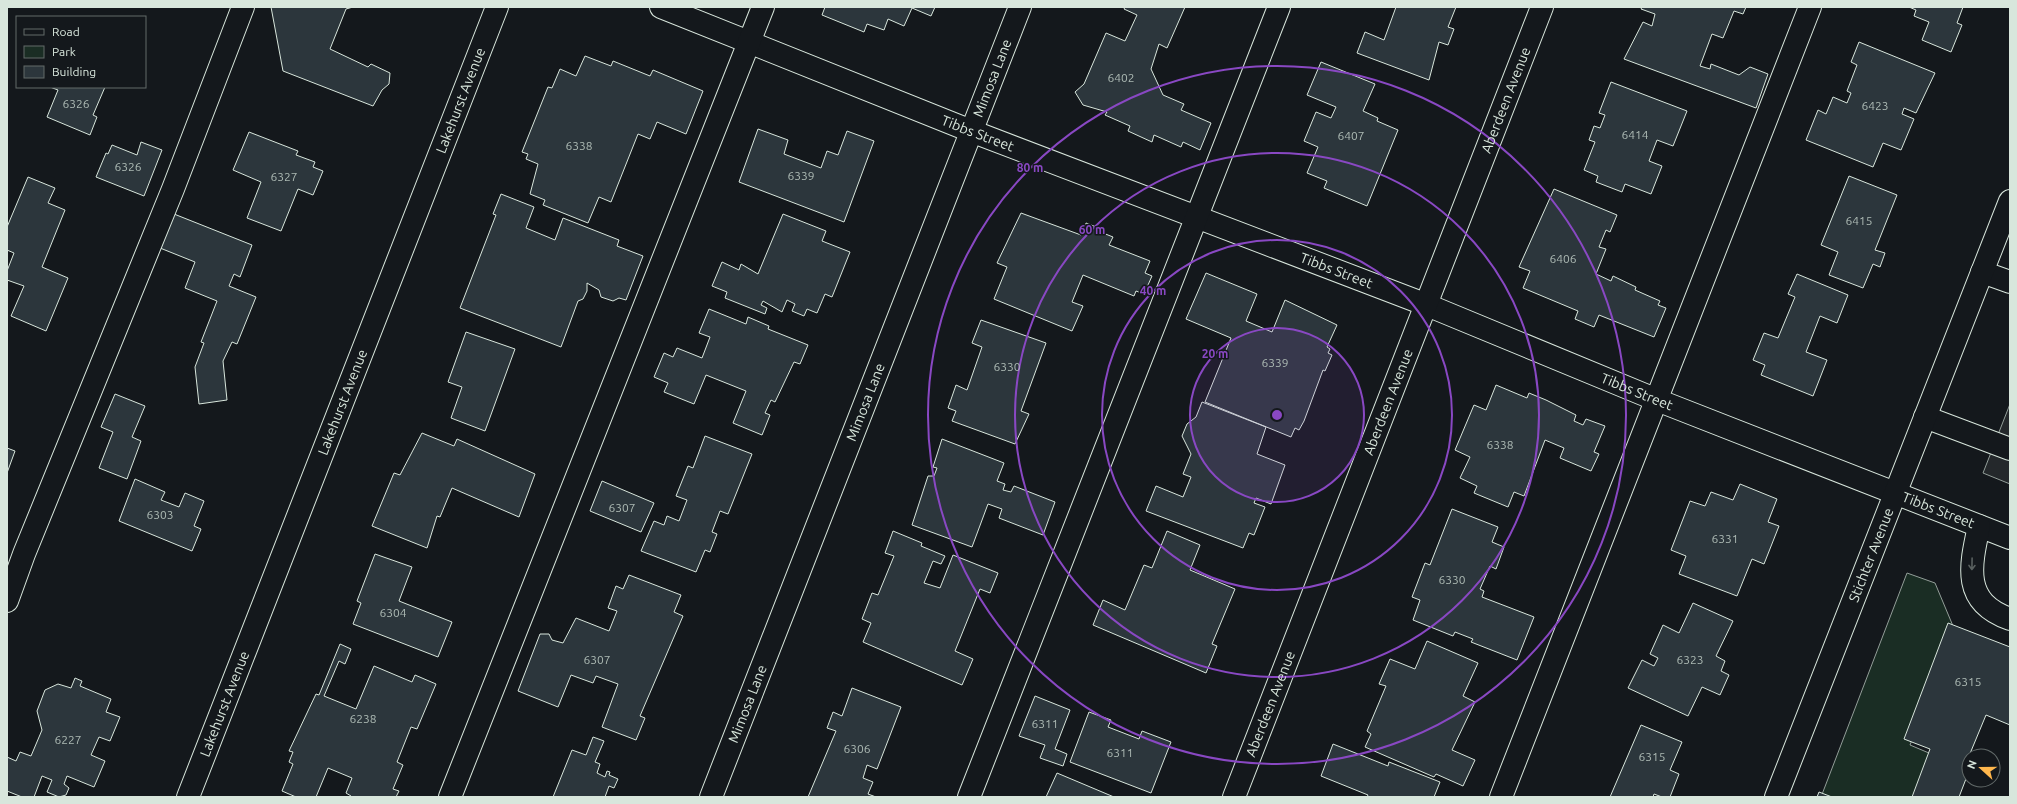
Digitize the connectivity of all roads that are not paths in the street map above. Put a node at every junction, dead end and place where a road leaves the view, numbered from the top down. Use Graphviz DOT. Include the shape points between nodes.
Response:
graph roads {
  1 [pos="243,7"];
  2 [pos="497,7"];
  3 [pos="661,7"];
  4 [pos="763,7"];
  5 [pos="1020,7"];
  6 [pos="1279,7"];
  7 [pos="1542,7"];
  8 [pos="1810,7"];
  9 [pos="749,43"];
  10 [pos="971,131"];
  11 [pos="2010,201"];
  12 [pos="1197,217"];
  13 [pos="1982,272"];
  14 [pos="2010,282"];
  15 [pos="1427,305"];
  16 [pos="1657,400"];
  17 [pos="1925,417"];
  18 [pos="2010,450"];
  19 [pos="1896,492"];
  20 [pos="1979,526"];
  21 [pos="2010,538"];
  22 [pos="7,601"];
  23 [pos="2010,619"];
  24 [pos="188,797"];
  25 [pos="450,797"];
  26 [pos="711,797"];
  27 [pos="969,797"];
  28 [pos="1234,797"];
  29 [pos="1501,797"];
  30 [pos="1776,797"];
  1 -- 22 [label="street" via="173,189"];
  2 -- 24 [label="street, Lakehurst Avenue"];
  3 -- 9 [label="street, Tibbs Street"];
  4 -- 9 [label="street"];
  5 -- 10 [label="street, Mimosa Lane"];
  6 -- 12 [label="street"];
  7 -- 15 [label="street, Aberdeen Avenue"];
  8 -- 16 [label="street"];
  9 -- 10 [label="street, Tibbs Street"];
  9 -- 25 [label="street"];
  10 -- 12 [label="street, Tibbs Street"];
  10 -- 26 [label="street, Mimosa Lane"];
  11 -- 13 [label="street, Stichter Avenue"];
  12 -- 15 [label="street, Tibbs Street"];
  12 -- 27 [label="street"];
  13 -- 14 [label="street"];
  13 -- 17 [label="street, Stichter Avenue"];
  15 -- 16 [label="street, Tibbs Street"];
  15 -- 28 [label="street, Aberdeen Avenue"];
  16 -- 19 [label="street, Tibbs Street"];
  16 -- 29 [label="street"];
  17 -- 18 [label="street"];
  17 -- 19 [label="street, Stichter Avenue"];
  19 -- 20 [label="street, Tibbs Street"];
  19 -- 30 [label="street, Stichter Avenue"];
  20 -- 21 [label="street, Tibbs Street"];
  20 -- 23 [label="street, one-way" via="1972,562 1973,587 1983,603"];
}
